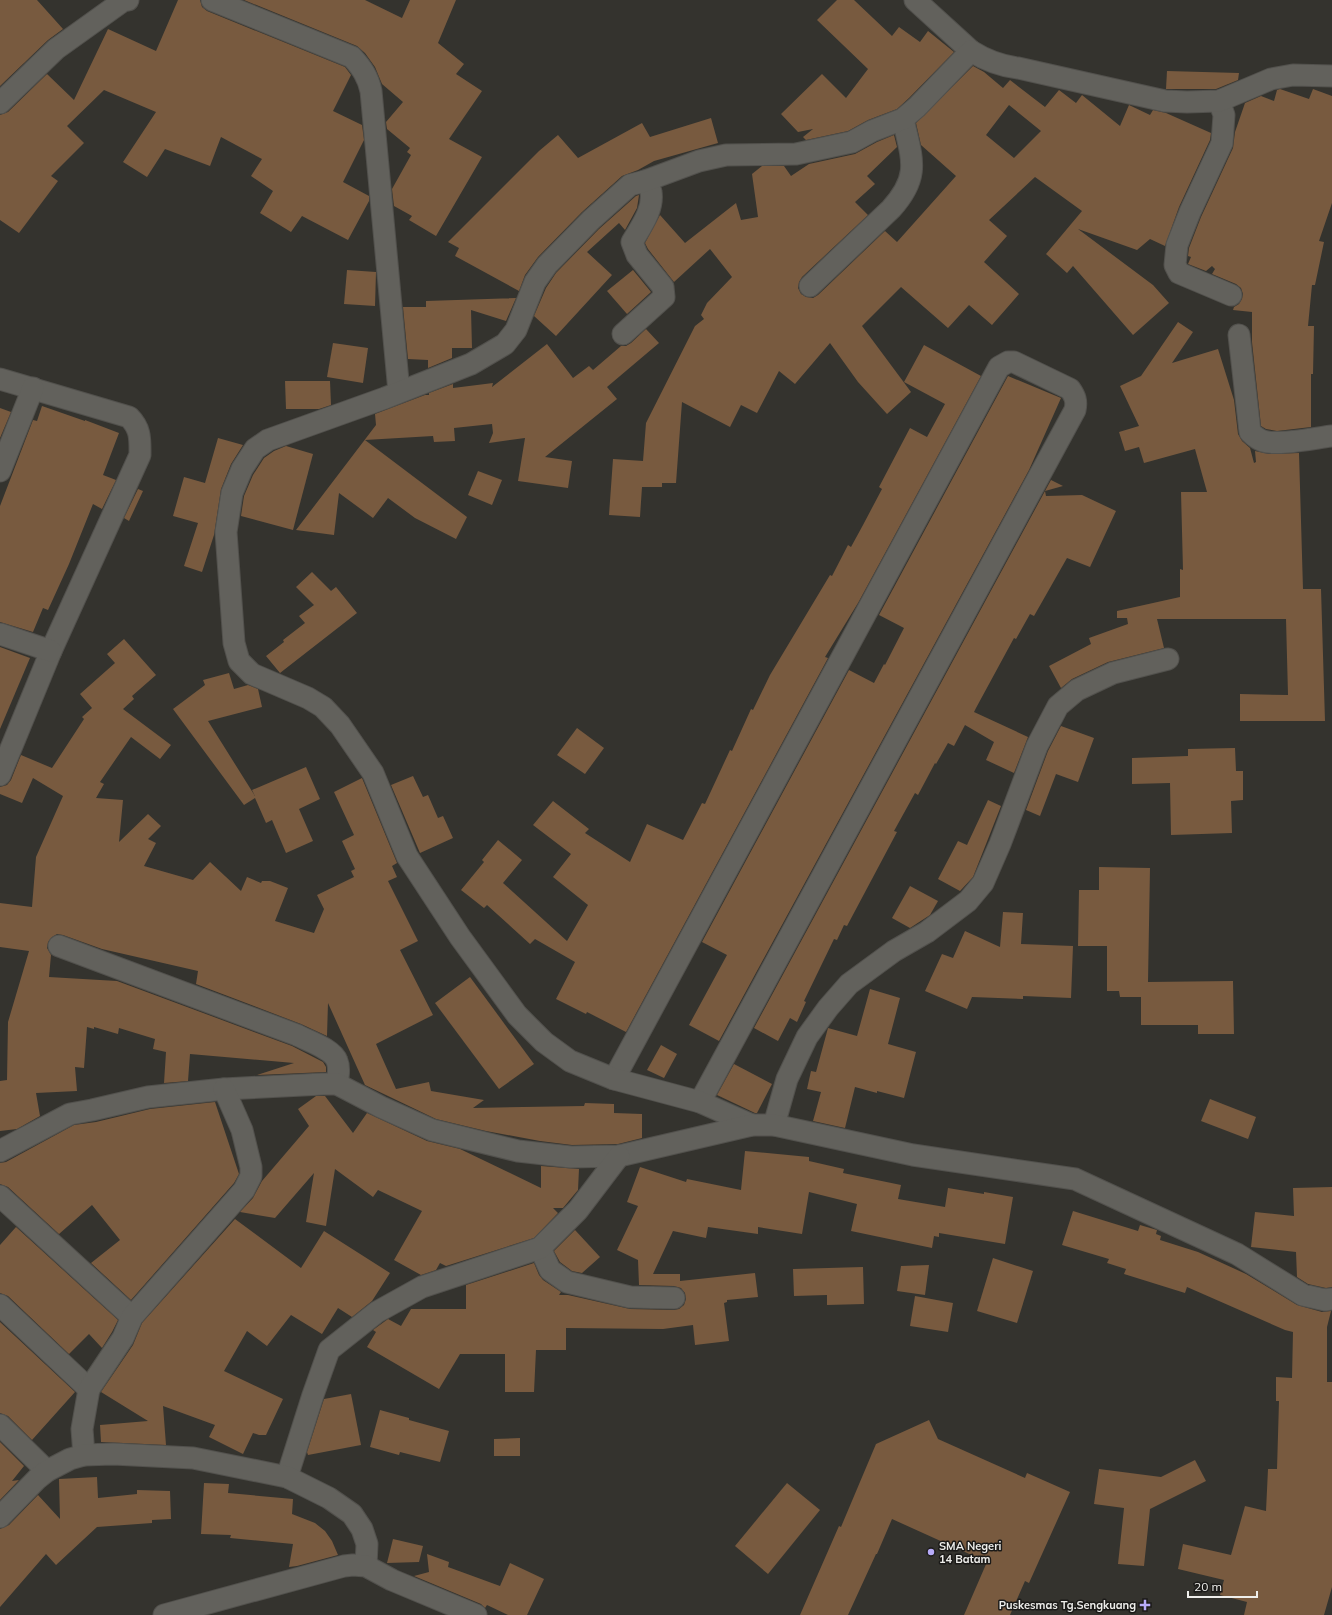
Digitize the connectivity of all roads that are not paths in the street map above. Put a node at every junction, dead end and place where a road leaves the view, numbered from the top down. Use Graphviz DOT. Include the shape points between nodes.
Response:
graph roads {
  1 [pos="128,0"];
  2 [pos="212,0"];
  3 [pos="915,0"];
  4 [pos="971,51"];
  5 [pos="1332,76"];
  6 [pos="1219,101"];
  7 [pos="0,103"];
  8 [pos="903,119"];
  9 [pos="645,181"];
  10 [pos="810,286"];
  11 [pos="1231,295"];
  12 [pos="623,334"];
  13 [pos="1239,335"];
  14 [pos="0,379"];
  15 [pos="33,388"];
  16 [pos="399,392"];
  17 [pos="1332,436"];
  18 [pos="0,471"];
  19 [pos="0,634"];
  20 [pos="51,651"];
  21 [pos="1168,659"];
  22 [pos="0,774"];
  23 [pos="59,946"];
  24 [pos="614,1078"];
  25 [pos="337,1084"];
  26 [pos="224,1089"];
  27 [pos="700,1102"];
  28 [pos="752,1125"];
  29 [pos="774,1126"];
  30 [pos="0,1151"];
  31 [pos="619,1156"];
  32 [pos="0,1196"];
  33 [pos="540,1248"];
  34 [pos="674,1298"];
  35 [pos="1332,1299"];
  36 [pos="0,1305"];
  37 [pos="132,1317"];
  38 [pos="89,1389"];
  39 [pos="0,1425"];
  40 [pos="84,1455"];
  41 [pos="47,1471"];
  42 [pos="287,1477"];
  43 [pos="0,1517"];
  44 [pos="366,1566"];
  45 [pos="472,1614"];
  46 [pos="164,1615"];
  1 -- 7 [label="street" via="56,49"];
  2 -- 16 [label="street" via="352,57 368,80"];
  3 -- 4 [label="street"];
  4 -- 6 [label="street" via="1004,67 1165,101"];
  4 -- 8 [label="street"];
  5 -- 6 [label="street" via="1293,75 1271,79"];
  6 -- 11 [label="street" via="1224,115 1222,143 1190,212 1178,245 1175,265 1179,273"];
  8 -- 9 [label="street" via="852,142 796,154 726,155 699,161"];
  8 -- 10 [label="street" via="912,162 911,179 903,196"];
  9 -- 12 [label="street" via="651,192 650,205 632,242 637,255 663,287 664,297"];
  9 -- 16 [label="street" via="630,185 590,220 547,266 535,282 516,330 505,344 471,364"];
  13 -- 17 [label="street" via="1250,432 1256,438 1273,443"];
  14 -- 15 [label="street"];
  15 -- 18 [label="street"];
  15 -- 20 [label="street" via="129,417 136,424 140,444 140,455"];
  16 -- 24 [label="street" via="268,440 255,449 242,469 232,493 226,532 234,643 240,661 252,674 308,698 323,707 340,725 373,773 407,856 460,937 517,1015 544,1042 570,1061"];
  19 -- 20 [label="street"];
  20 -- 22 [label="street"];
  21 -- 29 [label="street" via="1114,673 1077,690 1058,706 1037,746 983,883 968,901 927,932 894,951 849,984 828,1008 807,1037 787,1079"];
  23 -- 25 [label="street" via="297,1036 328,1051 334,1056 339,1068"];
  24 -- 27 [label="street"];
  24 -- 27 [label="street" via="999,366 1014,362 1070,389 1077,402 1075,410"];
  25 -- 26 [label="street"];
  25 -- 31 [label="street" via="432,1130 518,1151 571,1158"];
  26 -- 30 [label="street" via="148,1096 70,1114"];
  26 -- 37 [label="street" via="242,1130 251,1167 249,1182"];
  27 -- 28 [label="street"];
  28 -- 29 [label="street"];
  28 -- 31 [label="street"];
  29 -- 35 [label="street" via="913,1155 1075,1179 1237,1254 1303,1295"];
  31 -- 33 [label="street" via="578,1210"];
  32 -- 37 [label="street"];
  33 -- 34 [label="street" via="550,1270 567,1282 630,1296"];
  33 -- 42 [label="street" via="422,1287 377,1312 329,1350"];
  36 -- 38 [label="street"];
  37 -- 38 [label="street" via="123,1338"];
  38 -- 40 [label="street" via="82,1429"];
  39 -- 41 [label="street"];
  40 -- 41 [label="street" via="70,1458"];
  40 -- 42 [label="street" via="193,1458"];
  41 -- 43 [label="street"];
  42 -- 44 [label="street" via="329,1498 352,1514 362,1529 367,1544"];
  44 -- 45 [label="street" via="392,1580"];
  44 -- 46 [label="street" via="344,1566"];
}
